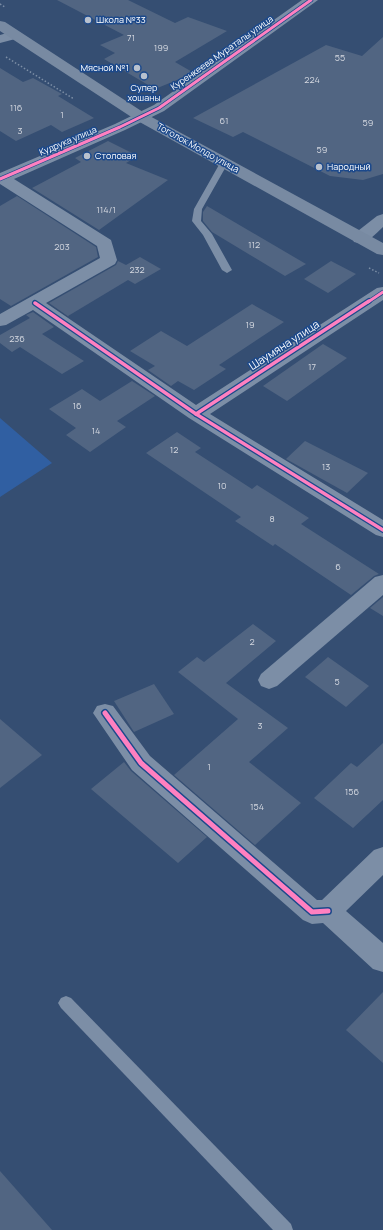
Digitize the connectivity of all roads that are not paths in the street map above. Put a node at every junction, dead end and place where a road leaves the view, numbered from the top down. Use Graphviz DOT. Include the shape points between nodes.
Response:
graph roads {
  1 [pos="311,0"];
  2 [pos="0,25"];
  3 [pos="14,35"];
  4 [pos="0,39"];
  5 [pos="141,117"];
  6 [pos="224,163"];
  7 [pos="1,179"];
  8 [pos="383,219"];
  9 [pos="360,238"];
  10 [pos="383,250"];
  11 [pos="227,270"];
  12 [pos="383,292"];
  13 [pos="35,303"];
  14 [pos="0,321"];
  15 [pos="196,414"];
  16 [pos="383,530"];
  17 [pos="383,583"];
  18 [pos="269,680"];
  19 [pos="105,713"];
  20 [pos="383,858"];
  21 [pos="328,911"];
  22 [pos="383,960"];
  23 [pos="66,1003"];
  24 [pos="285,1230"];
  1 -- 5 [label="street, Куренкеева Мураталы улица" via="165,103"];
  2 -- 3 [label="main road, Тоголок Молдо улица"];
  3 -- 4 [label="street"];
  3 -- 5 [label="main road, Тоголок Молдо улица"];
  5 -- 6 [label="main road, Тоголок Молдо улица"];
  5 -- 7 [label="street, Кудрука улица"];
  6 -- 9 [label="main road, Тоголок Молдо улица"];
  6 -- 11 [label="lane" via="198,209 196,221 207,234"];
  7 -- 13 [label="street" via="106,244 109,260"];
  8 -- 9 [label="street"];
  9 -- 10 [label="main road, Тоголок Молдо улица"];
  12 -- 15 [label="street, Шаумяна улица"];
  13 -- 14 [label="street"];
  13 -- 15 [label="street"];
  15 -- 16 [label="street"];
  17 -- 18 [label="street"];
  19 -- 21 [label="street" via="141,763 312,912"];
  20 -- 21 [label="street"];
  21 -- 22 [label="street"];
  23 -- 24 [label="lane"];
}
